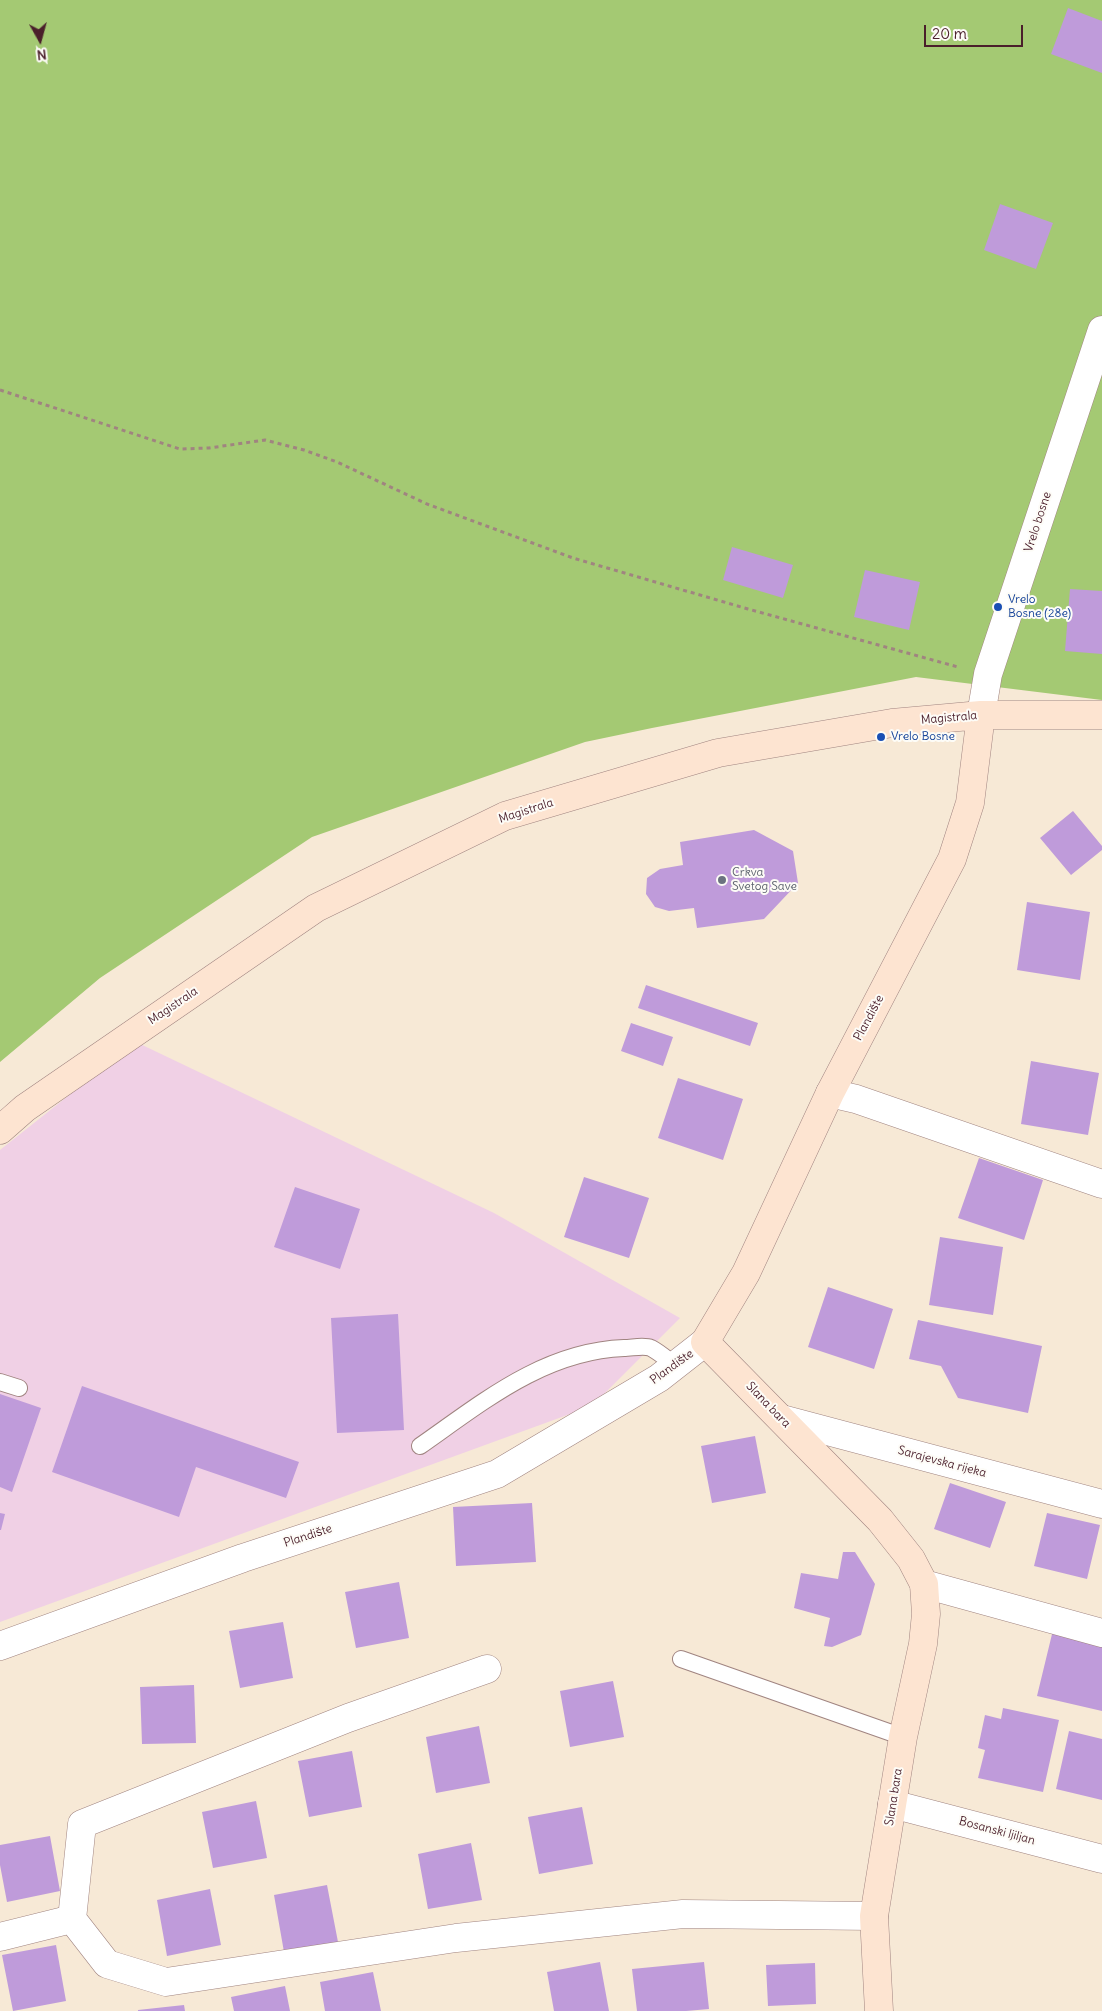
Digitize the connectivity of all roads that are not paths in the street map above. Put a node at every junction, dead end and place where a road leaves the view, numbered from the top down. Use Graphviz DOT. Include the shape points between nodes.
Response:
graph roads {
  1 [pos="1102,330"];
  2 [pos="981,715"];
  3 [pos="1102,715"];
  4 [pos="830,1092"];
  5 [pos="0,1130"];
  6 [pos="1102,1184"];
  7 [pos="705,1342"];
  8 [pos="676,1366"];
  9 [pos="0,1382"];
  10 [pos="19,1388"];
  11 [pos="782,1419"];
  12 [pos="420,1446"];
  13 [pos="1102,1504"];
  14 [pos="924,1584"];
  15 [pos="1102,1633"];
  16 [pos="0,1646"];
  17 [pos="681,1659"];
  18 [pos="487,1669"];
  19 [pos="904,1737"];
  20 [pos="892,1804"];
  21 [pos="1102,1859"];
  22 [pos="874,1916"];
  23 [pos="72,1919"];
  24 [pos="0,1937"];
  25 [pos="879,2011"];
  1 -- 2 [label="street, Vrelo bosne" via="988,674"];
  2 -- 3 [label="main road, Magistrala"];
  2 -- 4 [label="main road, Plandište" via="970,803 952,859"];
  2 -- 5 [label="main road, Magistrala" via="892,723 718,753 505,816 316,908 25,1108"];
  4 -- 6 [label="street"];
  4 -- 7 [label="main road, Plandište" via="746,1273"];
  7 -- 8 [label="street, Plandište"];
  7 -- 11 [label="main road, Slana bara"];
  8 -- 12 [label="lane" via="649,1347 586,1352 560,1359 510,1384"];
  8 -- 16 [label="street, Plandište" via="497,1474 243,1558"];
  9 -- 10 [label="lane"];
  11 -- 13 [label="street, Sarajevska rijeka"];
  11 -- 14 [label="main road, Slana bara" via="880,1520 910,1559"];
  14 -- 15 [label="street"];
  14 -- 19 [label="main road, Slana bara" via="923,1644"];
  17 -- 19 [label="lane"];
  18 -- 23 [label="street" via="348,1718 82,1824"];
  19 -- 20 [label="main road, Slana bara"];
  20 -- 21 [label="street, Bosanski ljiljan"];
  20 -- 22 [label="main road, Slana bara"];
  22 -- 23 [label="street" via="682,1914 456,1938 166,1982 107,1964"];
  22 -- 25 [label="main road, Slana bara"];
  23 -- 24 [label="street"];
}
